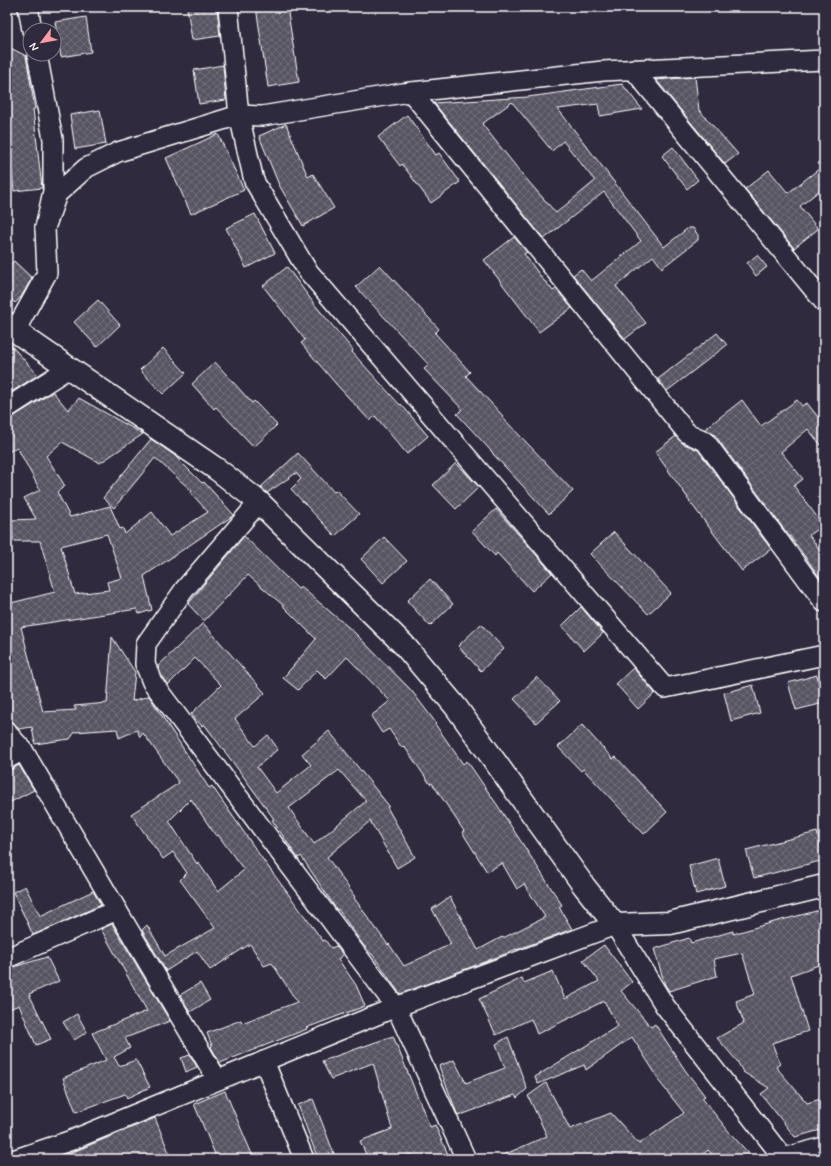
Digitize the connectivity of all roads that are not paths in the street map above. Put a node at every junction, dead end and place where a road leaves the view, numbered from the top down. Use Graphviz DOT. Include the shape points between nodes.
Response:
graph roads {
  1 [pos="28,7"];
  2 [pos="228,7"];
  3 [pos="31,22"];
  4 [pos="824,60"];
  5 [pos="39,62"];
  6 [pos="633,69"];
  7 [pos="411,92"];
  8 [pos="239,115"];
  9 [pos="45,228"];
  10 [pos="824,302"];
  11 [pos="11,327"];
  12 [pos="69,368"];
  13 [pos="7,408"];
  14 [pos="259,502"];
  15 [pos="824,602"];
  16 [pos="824,655"];
  17 [pos="7,731"];
  18 [pos="24,750"];
  19 [pos="7,759"];
  20 [pos="824,886"];
  21 [pos="118,910"];
  22 [pos="615,925"];
  23 [pos="7,958"];
  24 [pos="396,1007"];
  25 [pos="264,1061"];
  26 [pos="217,1079"];
  27 [pos="824,1147"];
  28 [pos="16,1159"];
  29 [pos="304,1159"];
  30 [pos="466,1159"];
  31 [pos="783,1159"];
  1 -- 3 [label="street"];
  2 -- 8 [label="street"];
  4 -- 6 [label="street"];
  5 -- 9 [label="street" via="53,139 53,190"];
  6 -- 7 [label="street"];
  6 -- 10 [label="street"];
  7 -- 8 [label="street" via="262,116"];
  7 -- 15 [label="street" via="687,433 705,441"];
  8 -- 9 [label="street" via="118,152 86,168 57,194"];
  8 -- 16 [label="street" via="254,181 307,270 665,688"];
  9 -- 11 [label="street" via="47,273"];
  11 -- 12 [label="main road"];
  12 -- 13 [label="street"];
  12 -- 14 [label="main road" via="218,470"];
  14 -- 22 [label="main road" via="404,645 456,707 584,886"];
  14 -- 24 [label="street" via="184,590 167,614 146,644 145,664 152,682"];
  17 -- 18 [label="street"];
  18 -- 19 [label="street"];
  18 -- 21 [label="street"];
  20 -- 22 [label="main road" via="670,923"];
  21 -- 23 [label="street"];
  21 -- 26 [label="street"];
  22 -- 24 [label="street"];
  22 -- 31 [label="street" via="665,1006"];
  24 -- 25 [label="street"];
  24 -- 30 [label="street"];
  25 -- 26 [label="street"];
  25 -- 29 [label="street"];
  26 -- 28 [label="street" via="72,1140"];
  27 -- 31 [label="street"];
}
